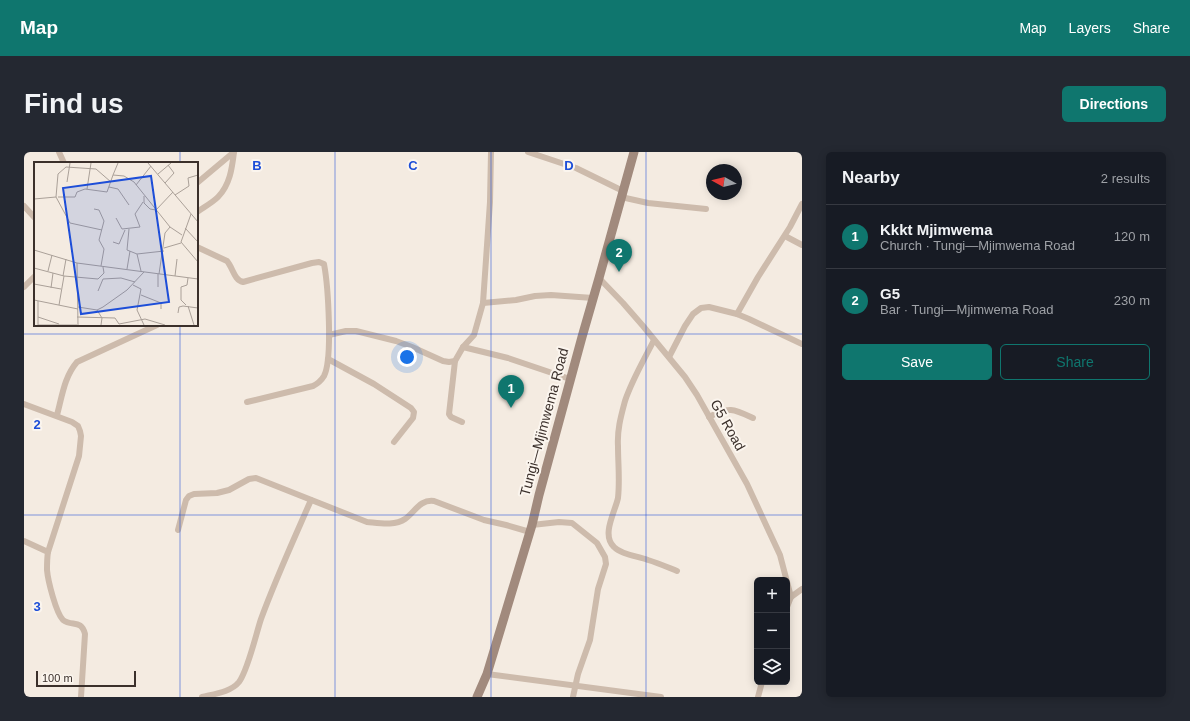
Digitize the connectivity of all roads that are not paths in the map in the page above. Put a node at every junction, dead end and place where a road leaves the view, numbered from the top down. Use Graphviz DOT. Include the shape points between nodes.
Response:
graph roads {
  1 [pos="59,152"];
  2 [pos="234,152"];
  3 [pos="491,152"];
  4 [pos="528,152"];
  5 [pos="634,152"];
  6 [pos="64,162"];
  7 [pos="198,182"];
  8 [pos="622,194"];
  9 [pos="802,204"];
  10 [pos="24,206"];
  11 [pos="706,209"];
  12 [pos="198,211"];
  13 [pos="34,217"];
  14 [pos="785,236"];
  15 [pos="802,245"];
  16 [pos="198,247"];
  17 [pos="34,277"];
  18 [pos="599,278"];
  19 [pos="24,287"];
  20 [pos="593,298"];
  21 [pos="483,303"];
  22 [pos="737,314"];
  23 [pos="155,326"];
  24 [pos="329,334"];
  25 [pos="654,340"];
  26 [pos="802,344"];
  27 [pos="463,347"];
  28 [pos="669,357"];
  29 [pos="328,359"];
  30 [pos="455,361"];
  31 [pos="570,379"];
  32 [pos="247,402"];
  33 [pos="24,404"];
  34 [pos="57,415"];
  35 [pos="709,417"];
  36 [pos="753,418"];
  37 [pos="462,422"];
  38 [pos="394,442"];
  39 [pos="311,500"];
  40 [pos="531,528"];
  41 [pos="178,530"];
  42 [pos="24,541"];
  43 [pos="48,552"];
  44 [pos="676,571"];
  45 [pos="802,590"];
  46 [pos="791,598"];
  47 [pos="487,674"];
  48 [pos="575,685"];
  49 [pos="761,685"];
  50 [pos="81,697"];
  51 [pos="202,697"];
  52 [pos="477,697"];
  53 [pos="573,697"];
  54 [pos="661,697"];
  55 [pos="758,697"];
  1 -- 6 [label="street"];
  2 -- 7 [label="street"];
  2 -- 12 [label="street" via="231,174 224,190"];
  3 -- 21 [label="street"];
  4 -- 8 [label="street" via="576,168"];
  5 -- 8 [label="street, Tungi—Mjimwema Road"];
  8 -- 11 [label="street" via="648,203"];
  8 -- 18 [label="street, Tungi—Mjimwema Road"];
  9 -- 14 [label="street"];
  10 -- 13 [label="street"];
  14 -- 15 [label="street"];
  14 -- 22 [label="street"];
  16 -- 24 [label="street" via="227,261 239,282 322,262 328,291"];
  17 -- 19 [label="street"];
  18 -- 20 [label="street, Tungi—Mjimwema Road"];
  18 -- 25 [label="street, G5 Road"];
  20 -- 21 [label="street" via="551,295"];
  20 -- 31 [label="street, Tungi—Mjimwema Road"];
  21 -- 27 [label="street" via="474,335"];
  22 -- 26 [label="street"];
  22 -- 28 [label="street" via="709,307 701,308 685,326"];
  23 -- 34 [label="street" via="77,362 67,378"];
  24 -- 29 [label="street"];
  24 -- 30 [label="street" via="356,331 396,341 443,361"];
  25 -- 28 [label="street, G5 Road"];
  25 -- 44 [label="street" via="632,384 620,420 619,489 608,536 613,547 620,551"];
  27 -- 30 [label="street"];
  27 -- 31 [label="street" via="508,358"];
  28 -- 35 [label="street, G5 Road" via="697,394"];
  29 -- 32 [label="street" via="324,376 319,383"];
  29 -- 38 [label="street" via="411,408 414,412 412,418"];
  30 -- 37 [label="street" via="449,414"];
  31 -- 40 [label="street, Tungi—Mjimwema Road"];
  33 -- 34 [label="street"];
  34 -- 43 [label="street" via="78,426 82,436 79,456"];
  35 -- 36 [label="street" via="725,410 732,410"];
  35 -- 46 [label="street, G5 Road" via="765,521 780,555"];
  39 -- 40 [label="street" via="367,522 384,524 405,520 424,502 434,501 484,520"];
  39 -- 41 [label="street" via="256,478 250,479 217,494 189,496"];
  39 -- 51 [label="street" via="262,618 239,682 232,688"];
  40 -- 47 [label="street, Tungi—Mjimwema Road"];
  40 -- 48 [label="street" via="559,522 572,523 597,542 605,557 606,564 598,589 590,640"];
  42 -- 43 [label="street"];
  43 -- 50 [label="street" via="47,572 59,614 68,622 79,624 85,634"];
  45 -- 46 [label="street"];
  47 -- 48 [label="street"];
  47 -- 52 [label="street, Tungi—Mjimwema Road"];
  48 -- 53 [label="street"];
  48 -- 54 [label="street"];
  49 -- 55 [label="street"];
}
